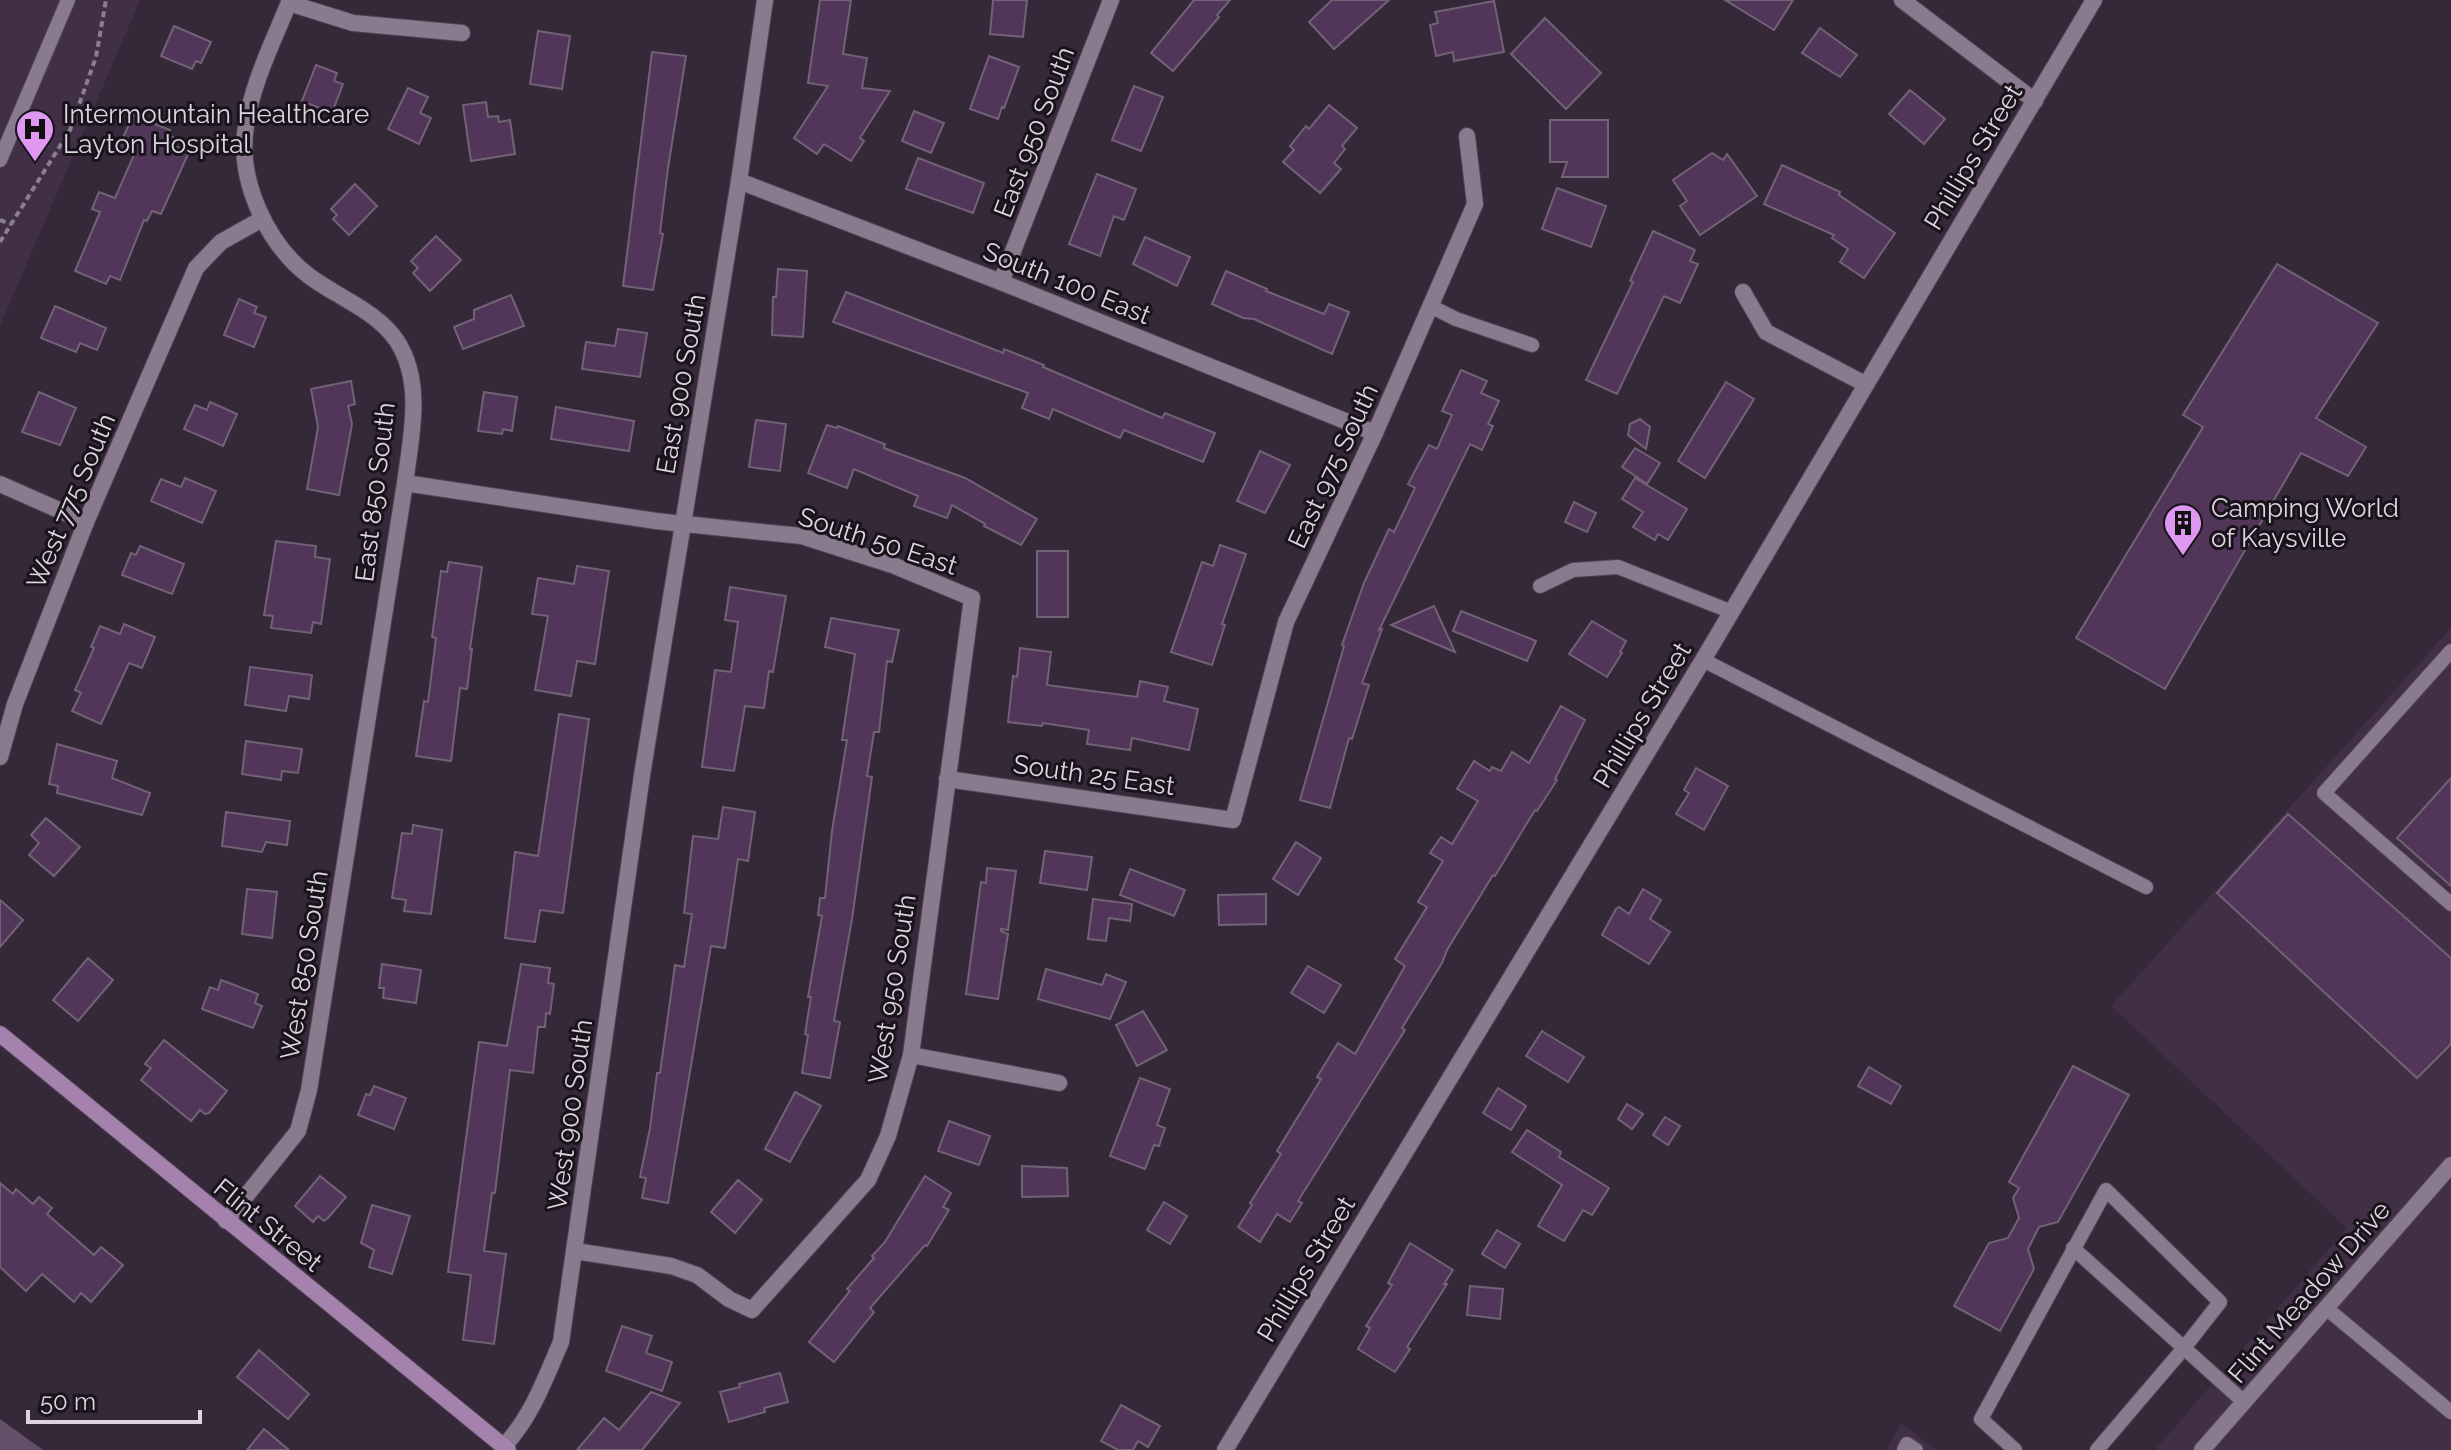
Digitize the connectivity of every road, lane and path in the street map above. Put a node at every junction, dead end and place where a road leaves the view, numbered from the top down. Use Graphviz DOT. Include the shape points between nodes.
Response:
graph roads {
  1 [pos="68,0"];
  2 [pos="106,0"];
  3 [pos="765,0"];
  4 [pos="1111,0"];
  5 [pos="1902,0"];
  6 [pos="2094,0"];
  7 [pos="289,2"];
  8 [pos="462,33"];
  9 [pos="2035,101"];
  10 [pos="1467,136"];
  11 [pos="0,160"];
  12 [pos="739,181"];
  13 [pos="262,219"];
  14 [pos="0,220"];
  15 [pos="11,224"];
  16 [pos="0,242"];
  17 [pos="1001,282"];
  18 [pos="1743,292"];
  19 [pos="1432,307"];
  20 [pos="1532,345"];
  21 [pos="1865,384"];
  22 [pos="1375,433"];
  23 [pos="405,483"];
  24 [pos="0,484"];
  25 [pos="86,522"];
  26 [pos="682,523"];
  27 [pos="1540,586"];
  28 [pos="1732,612"];
  29 [pos="2451,651"];
  30 [pos="1703,660"];
  31 [pos="371,692"];
  32 [pos="954,723"];
  33 [pos="0,757"];
  34 [pos="642,775"];
  35 [pos="947,779"];
  36 [pos="1233,820"];
  37 [pos="2146,887"];
  38 [pos="2451,904"];
  39 [pos="0,1034"];
  40 [pos="911,1055"];
  41 [pos="1059,1083"];
  42 [pos="2451,1165"];
  43 [pos="226,1221"];
  44 [pos="2073,1248"];
  45 [pos="575,1251"];
  46 [pos="2326,1308"];
  47 [pos="2184,1348"];
  48 [pos="2244,1402"];
  49 [pos="2451,1412"];
  50 [pos="506,1448"];
  51 [pos="1225,1450"];
  52 [pos="1904,1450"];
  53 [pos="1916,1450"];
  54 [pos="2015,1450"];
  55 [pos="2097,1450"];
  56 [pos="2202,1450"];
  1 -- 11 [label="lane"];
  2 -- 15 [label="path" via="96,57 70,130"];
  3 -- 12 [label="street, East 900 South"];
  4 -- 17 [label="street, East 950 South"];
  5 -- 9 [label="street"];
  6 -- 9 [label="street, Phillips Street"];
  7 -- 8 [label="street" via="353,23"];
  7 -- 13 [label="street, East 850 South" via="245,127 246,169"];
  9 -- 21 [label="street, Phillips Street"];
  10 -- 19 [label="street, East 975 South" via="1475,204"];
  12 -- 17 [label="street, South 100 East"];
  12 -- 26 [label="street, East 900 South"];
  13 -- 23 [label="street, East 850 South" via="295,265 371,316 396,340 410,370 414,414"];
  13 -- 25 [label="street, West 775 South" via="221,242 196,268"];
  14 -- 15 [label="path"];
  15 -- 16 [label="path"];
  17 -- 22 [label="street, South 100 East"];
  18 -- 21 [label="street" via="1766,332"];
  19 -- 20 [label="lane"];
  19 -- 22 [label="street, East 975 South"];
  21 -- 28 [label="street, Phillips Street"];
  22 -- 36 [label="street, East 975 South" via="1286,622"];
  23 -- 26 [label="street, South 50 East"];
  23 -- 31 [label="street, East 850 South"];
  24 -- 25 [label="street"];
  25 -- 33 [label="street, West 775 South" via="15,704"];
  26 -- 32 [label="street, South 50 East" via="801,536 972,598"];
  26 -- 34 [label="street, East 900 South"];
  27 -- 28 [label="lane" via="1573,570 1618,567"];
  28 -- 30 [label="street, Phillips Street"];
  29 -- 38 [label="lane" via="2324,793"];
  30 -- 37 [label="lane"];
  30 -- 51 [label="street, Phillips Street"];
  31 -- 43 [label="street, West 850 South" via="309,1090 298,1131"];
  32 -- 35 [label="street, West 950 South"];
  34 -- 45 [label="street, West 900 South"];
  35 -- 36 [label="street, South 25 East"];
  35 -- 40 [label="street, West 950 South"];
  39 -- 43 [label="street, Flint Street"];
  40 -- 41 [label="street"];
  40 -- 45 [label="street, West 950 South" via="888,1136 868,1180 752,1310 697,1275 671,1266"];
  42 -- 46 [label="street, Flint Meadow Drive"];
  43 -- 50 [label="street, Flint Street"];
  44 -- 47 [label="lane"];
  44 -- 47 [label="lane" via="2106,1190 2220,1302"];
  44 -- 54 [label="lane" via="1981,1419"];
  45 -- 50 [label="street, West 900 South" via="561,1342 535,1404"];
  46 -- 48 [label="street, Flint Meadow Drive"];
  46 -- 49 [label="lane"];
  47 -- 48 [label="lane"];
  47 -- 55 [label="lane"];
  48 -- 56 [label="street, Flint Meadow Drive"];
  52 -- 53 [label="lane" via="1907,1444"];
}
